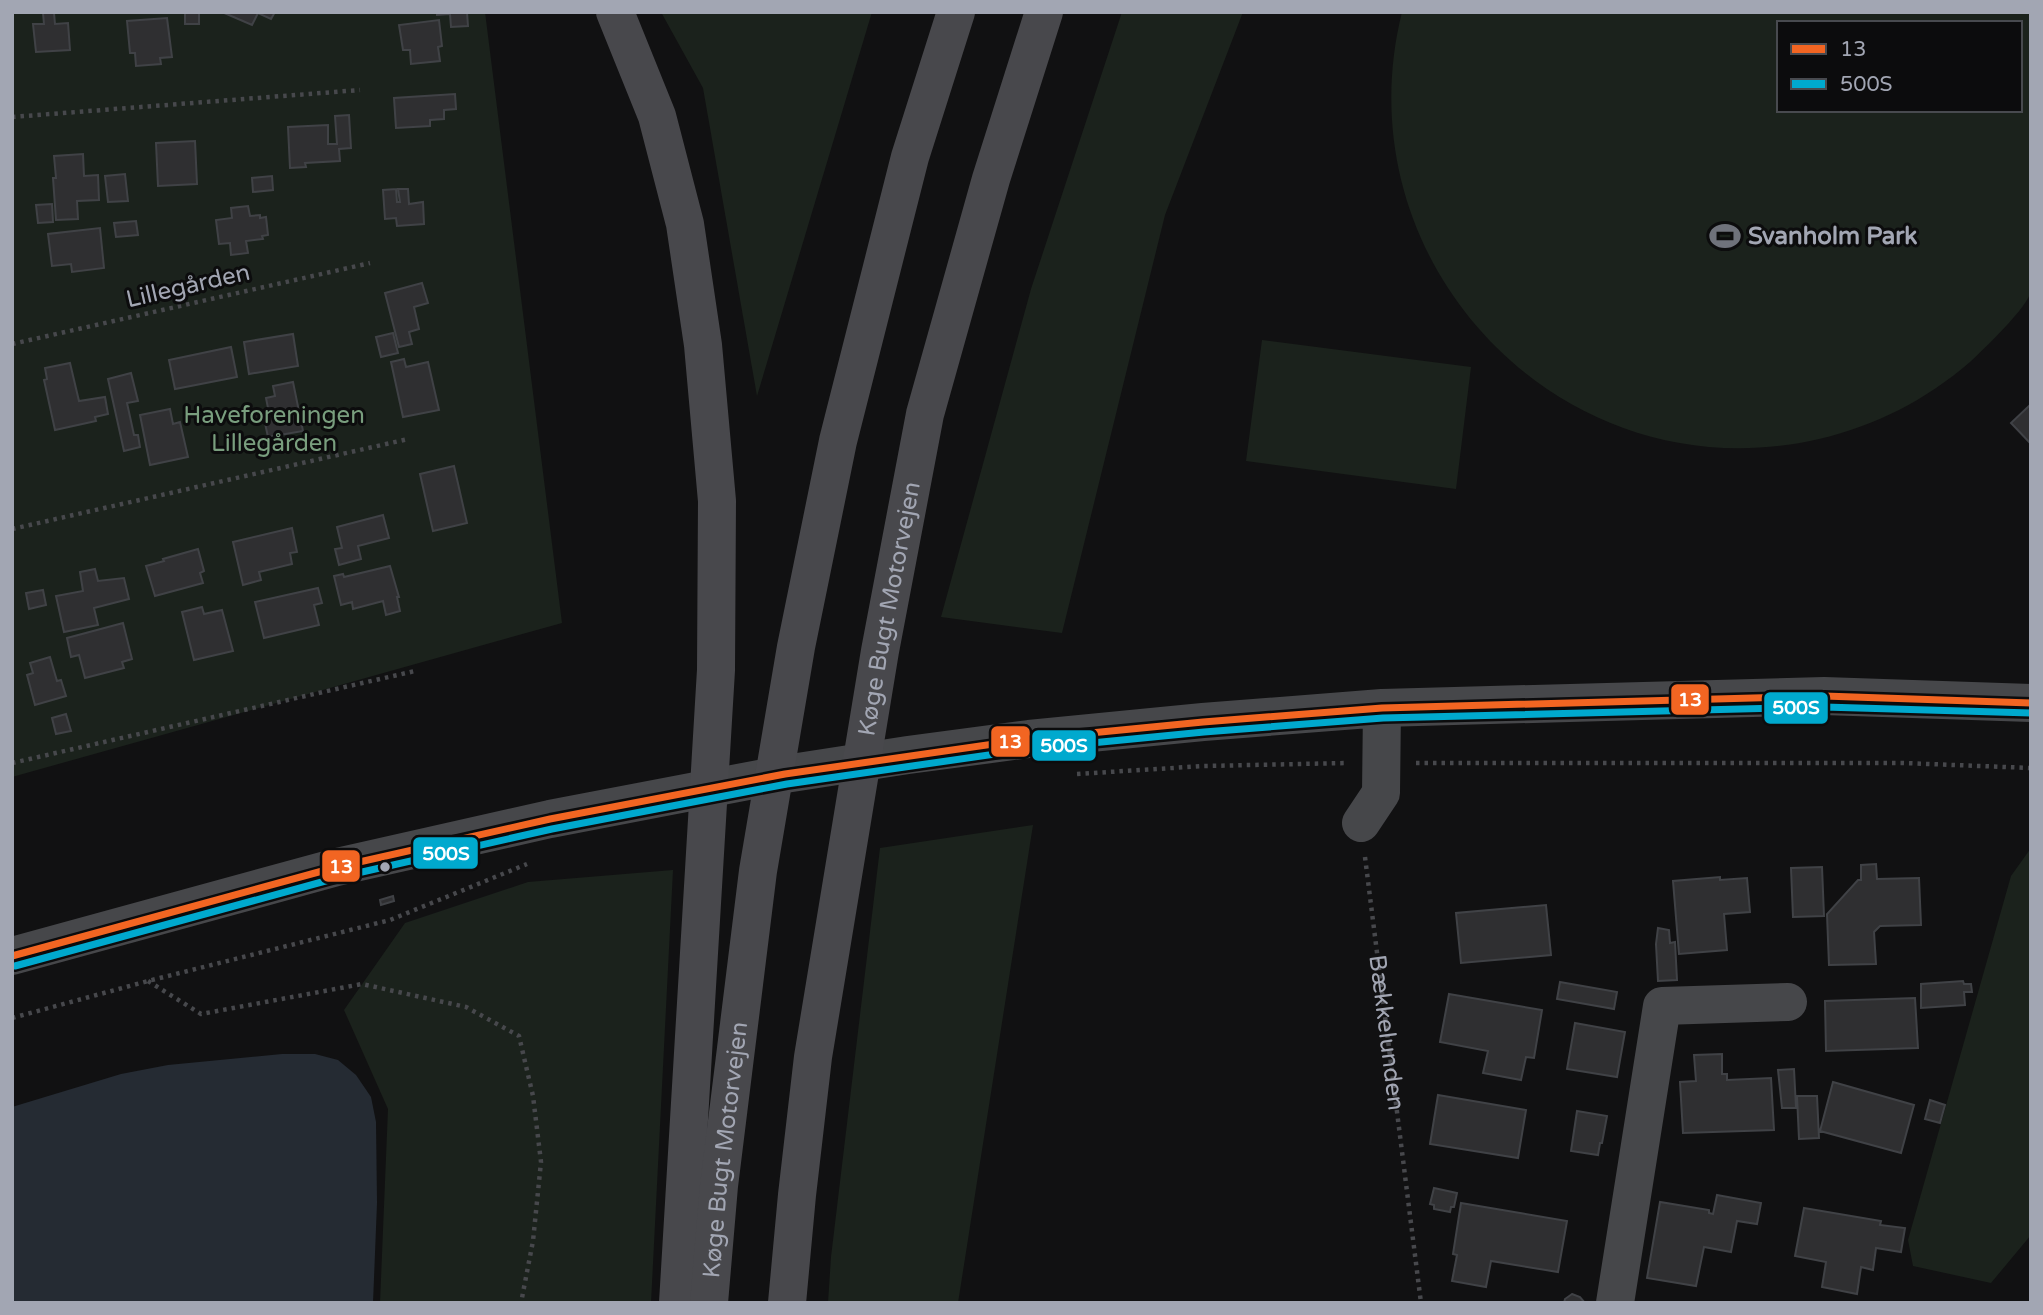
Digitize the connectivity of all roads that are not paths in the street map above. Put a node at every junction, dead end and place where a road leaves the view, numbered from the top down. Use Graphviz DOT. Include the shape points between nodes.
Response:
graph roads {
  1 [pos="615,12"];
  2 [pos="956,12"];
  3 [pos="1044,12"];
  4 [pos="2031,703"];
  5 [pos="1382,708"];
  6 [pos="1361,823"];
  7 [pos="12,956"];
  8 [pos="1788,1002"];
  9 [pos="678,1303"];
  10 [pos="709,1303"];
  11 [pos="787,1303"];
  12 [pos="1615,1303"];
  1 -- 9 [label="highway" via="657,116 685,224 703,345 717,501 716,670"];
  2 -- 10 [label="highway, Køge Bugt Motorvejen" via="910,157 838,440 796,648 758,871"];
  3 -- 11 [label="highway, Køge Bugt Motorvejen" via="925,414 880,651 813,1057"];
  4 -- 5 [label="street" via="1825,696"];
  5 -- 6 [label="street" via="1381,793"];
  5 -- 7 [label="street" via="1029,739 785,774 550,819 337,867"];
  8 -- 12 [label="street" via="1662,1006"];
}
